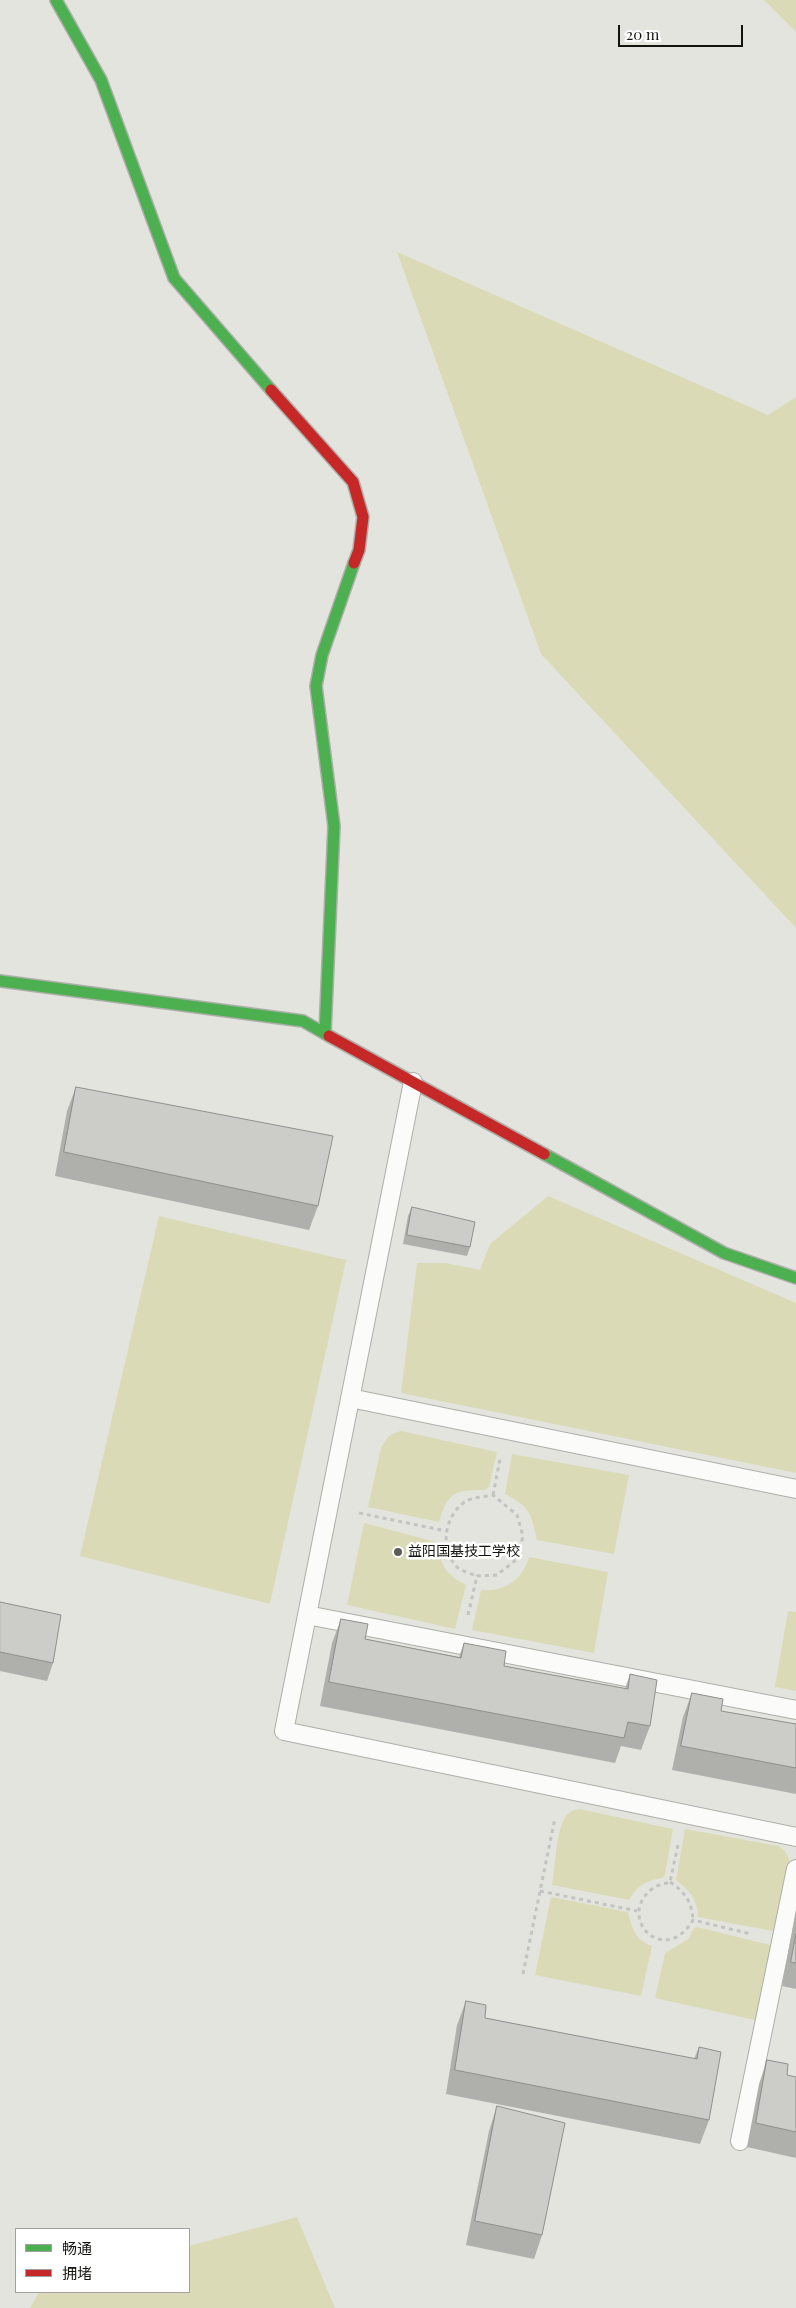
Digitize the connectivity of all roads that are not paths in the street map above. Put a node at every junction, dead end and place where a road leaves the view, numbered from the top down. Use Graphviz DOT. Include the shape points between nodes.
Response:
graph roads {
  1 [pos="56,0"];
  2 [pos="0,981"];
  3 [pos="325,1033"];
  4 [pos="413,1082"];
  5 [pos="796,1278"];
  6 [pos="350,1398"];
  7 [pos="796,1489"];
  8 [pos="307,1615"];
  9 [pos="796,1710"];
  10 [pos="796,1837"];
  11 [pos="796,1869"];
  12 [pos="740,2141"];
  1 -- 3 [label="street" via="101,80 174,278 353,482 364,517 359,550 322,655 316,686 334,826"];
  2 -- 3 [label="street" via="303,1021"];
  3 -- 4 [label="street"];
  4 -- 5 [label="street" via="724,1253"];
  4 -- 6 [label="lane"];
  6 -- 7 [label="lane"];
  6 -- 8 [label="lane"];
  8 -- 9 [label="lane"];
  8 -- 10 [label="lane" via="284,1731"];
  11 -- 12 [label="lane"];
}
